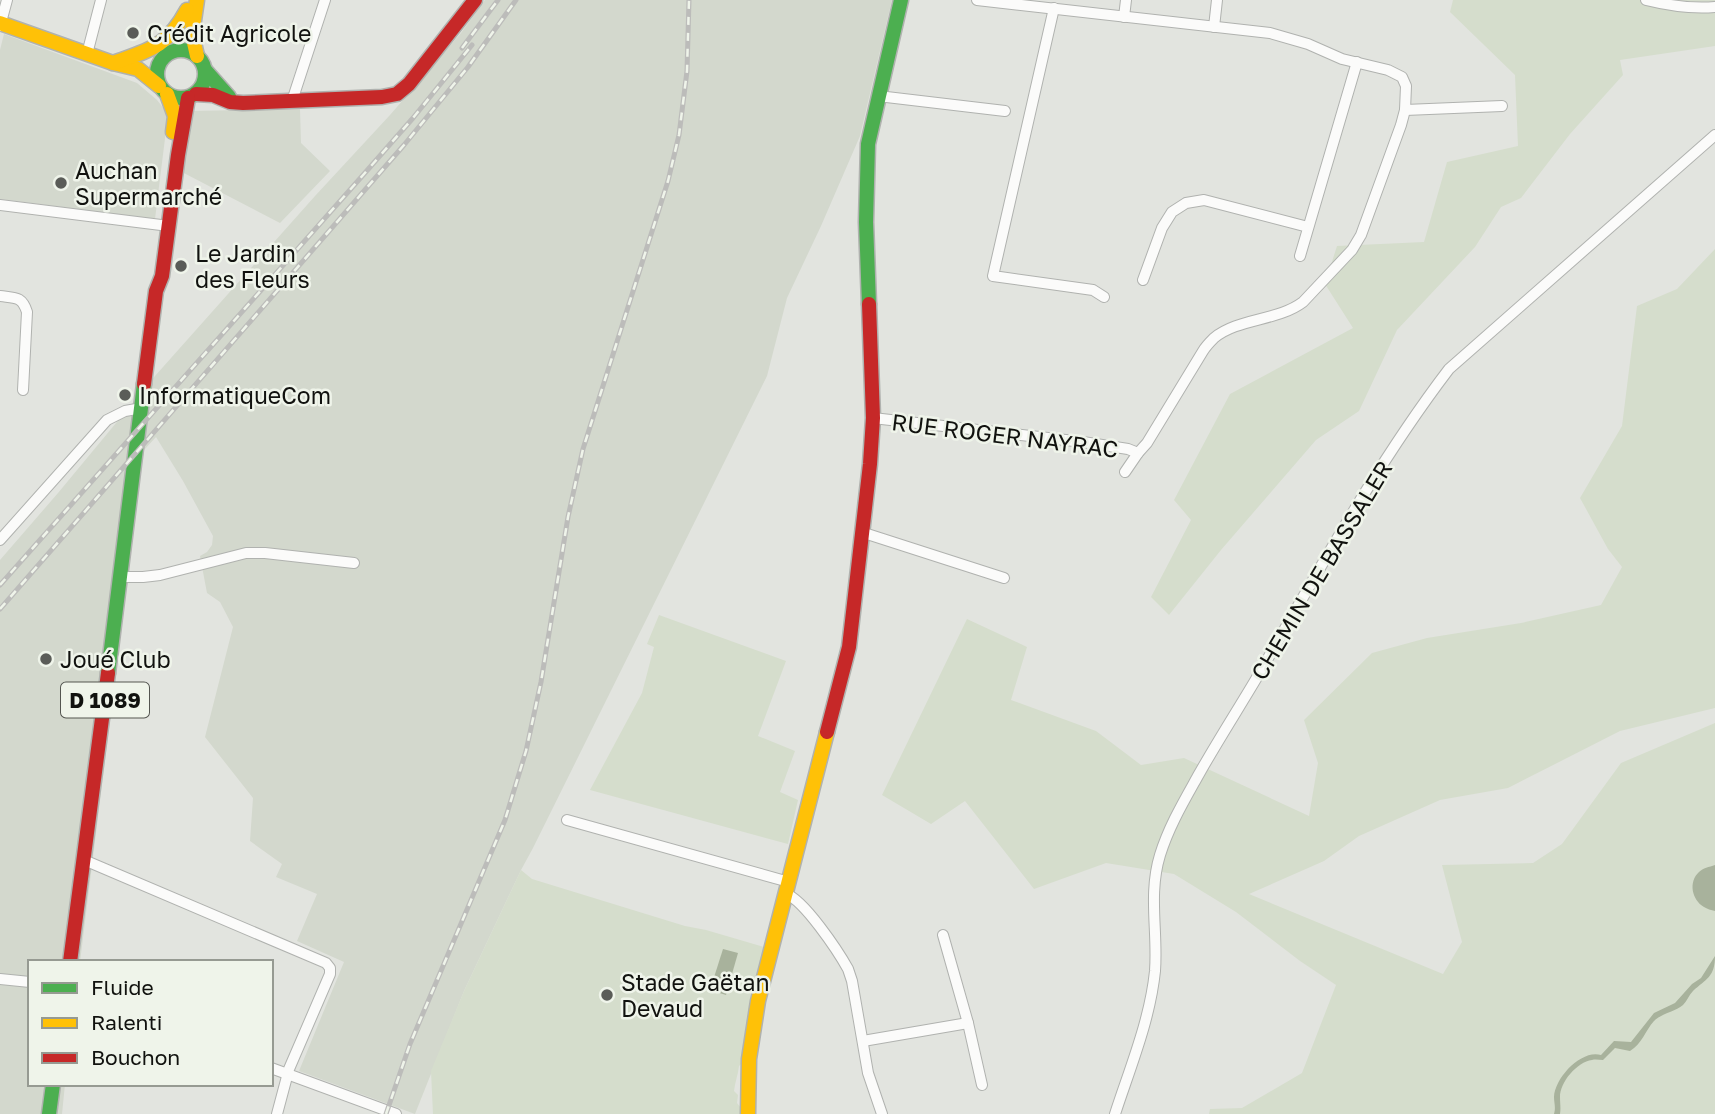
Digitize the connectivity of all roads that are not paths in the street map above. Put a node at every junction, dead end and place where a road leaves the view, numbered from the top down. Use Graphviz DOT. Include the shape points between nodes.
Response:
graph roads {
  1 [pos="6,0"];
  2 [pos="100,0"];
  3 [pos="325,0"];
  4 [pos="475,0"];
  5 [pos="901,0"];
  6 [pos="977,0"];
  7 [pos="1126,0"];
  8 [pos="1217,0"];
  9 [pos="1646,0"];
  10 [pos="191,3"];
  11 [pos="1715,7"];
  12 [pos="1054,8"];
  13 [pos="1124,16"];
  14 [pos="0,24"];
  15 [pos="1214,27"];
  16 [pos="87,54"];
  17 [pos="168,55"];
  18 [pos="197,56"];
  19 [pos="1357,62"];
  20 [pos="113,63"];
  21 [pos="138,69"];
  22 [pos="205,70"];
  23 [pos="163,90"];
  24 [pos="192,96"];
  25 [pos="878,96"];
  26 [pos="292,101"];
  27 [pos="236,103"];
  28 [pos="1502,106"];
  29 [pos="1405,110"];
  30 [pos="1005,111"];
  31 [pos="1715,135"];
  32 [pos="0,205"];
  33 [pos="164,225"];
  34 [pos="1308,227"];
  35 [pos="1300,256"];
  36 [pos="1143,280"];
  37 [pos="0,296"];
  38 [pos="1104,297"];
  39 [pos="23,390"];
  40 [pos="142,408"];
  41 [pos="873,418"];
  42 [pos="1138,453"];
  43 [pos="1125,472"];
  44 [pos="861,532"];
  45 [pos="0,540"];
  46 [pos="354,563"];
  47 [pos="121,576"];
  48 [pos="1004,578"];
  49 [pos="567,820"];
  50 [pos="84,860"];
  51 [pos="787,889"];
  52 [pos="943,935"];
  53 [pos="70,960"];
  54 [pos="0,979"];
  55 [pos="28,982"];
  56 [pos="968,1023"];
  57 [pos="863,1041"];
  58 [pos="273,1069"];
  59 [pos="288,1074"];
  60 [pos="982,1085"];
  61 [pos="53,1086"];
  62 [pos="49,1114"];
  63 [pos="277,1114"];
  64 [pos="396,1114"];
  65 [pos="748,1114"];
  66 [pos="882,1114"];
  67 [pos="1115,1114"];
  1 -- 14 [label="street"];
  2 -- 16 [label="street"];
  3 -- 26 [label="street"];
  4 -- 26 [label="main road" via="421,70 397,93"];
  5 -- 25 [label="main road"];
  6 -- 12 [label="street"];
  7 -- 13 [label="street"];
  8 -- 15 [label="street"];
  9 -- 11 [label="street" via="1676,7"];
  10 -- 17 [label="main road" via="182,39"];
  10 -- 18 [label="main road"];
  10 -- 20 [label="main road" via="164,42"];
  12 -- 13 [label="street"];
  12 -- 38 [label="street" via="993,276 1093,290"];
  13 -- 15 [label="street"];
  14 -- 16 [label="main road"];
  15 -- 19 [label="street" via="1270,33"];
  16 -- 20 [label="main road"];
  17 -- 18 [label="main road" via="182,50"];
  17 -- 21 [label="main road"];
  17 -- 23 [label="main road" via="157,71"];
  18 -- 22 [label="main road"];
  19 -- 29 [label="street" via="1402,77"];
  19 -- 34 [label="street"];
  20 -- 21 [label="main road"];
  21 -- 23 [label="main road"];
  22 -- 24 [label="main road" via="204,83"];
  22 -- 27 [label="main road"];
  23 -- 24 [label="main road" via="178,99"];
  23 -- 33 [label="main road, D 1089" via="176,116"];
  24 -- 27 [label="main road" via="213,94"];
  24 -- 33 [label="main road, D 1089"];
  25 -- 30 [label="street"];
  25 -- 41 [label="main road" via="868,144 866,187"];
  26 -- 27 [label="main road"];
  28 -- 29 [label="street"];
  29 -- 42 [label="street, RUE ROGER NAYRAC" via="1369,217 1352,250 1294,309 1212,339"];
  31 -- 67 [label="street, CHEMIN DE BASSALER" via="1449,369 1366,491 1172,822 1158,860 1153,898 1154,973 1147,1015"];
  32 -- 33 [label="street"];
  33 -- 40 [label="main road, D 1089" via="155,270"];
  34 -- 35 [label="street"];
  34 -- 36 [label="street" via="1204,200 1186,203 1172,212 1162,228"];
  37 -- 39 [label="street" via="19,298 27,312"];
  40 -- 45 [label="street" via="107,420"];
  40 -- 47 [label="main road, D 1089"];
  41 -- 42 [label="street, RUE ROGER NAYRAC" via="1083,442"];
  41 -- 44 [label="main road"];
  42 -- 43 [label="street, RUE ROGER NAYRAC"];
  44 -- 48 [label="street"];
  44 -- 51 [label="main road" via="849,647"];
  46 -- 47 [label="street" via="246,554 160,575"];
  47 -- 50 [label="main road, D 1089"];
  49 -- 51 [label="street"];
  50 -- 53 [label="main road, D 1089"];
  50 -- 59 [label="street" via="327,963 330,974"];
  51 -- 57 [label="street" via="848,969"];
  51 -- 65 [label="main road" via="758,1001 749,1059"];
  52 -- 56 [label="street"];
  54 -- 55 [label="street"];
  56 -- 57 [label="street"];
  56 -- 60 [label="street"];
  57 -- 66 [label="street"];
  58 -- 59 [label="street"];
  59 -- 63 [label="street"];
  59 -- 64 [label="street"];
  61 -- 62 [label="main road"];
}
